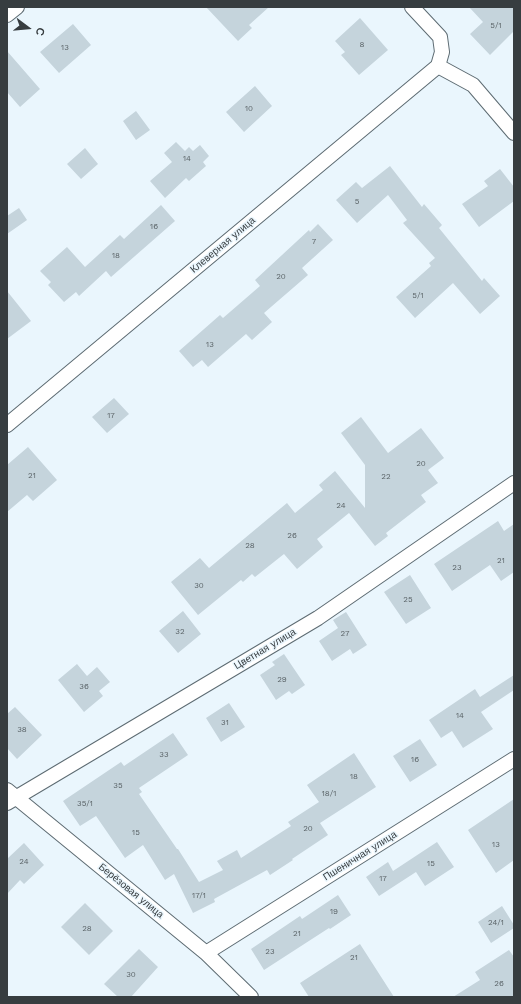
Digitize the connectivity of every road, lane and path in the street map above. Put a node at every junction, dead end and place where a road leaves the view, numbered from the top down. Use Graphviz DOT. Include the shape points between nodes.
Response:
graph roads {
  1 [pos="17,7"];
  2 [pos="412,7"];
  3 [pos="7,15"];
  4 [pos="438,66"];
  5 [pos="514,133"];
  6 [pos="7,425"];
  7 [pos="514,482"];
  8 [pos="514,759"];
  9 [pos="10,797"];
  10 [pos="206,953"];
  11 [pos="251,997"];
  1 -- 3 [label="street"];
  2 -- 4 [label="street" via="440,36 442,52"];
  4 -- 5 [label="street" via="473,85"];
  4 -- 6 [label="street, Клеверная улица"];
  7 -- 9 [label="street, Цветная улица" via="318,618"];
  8 -- 10 [label="street, Пшеничная улица"];
  9 -- 10 [label="street, Берёзовая улица"];
  10 -- 11 [label="street, Берёзовая улица"];
}
